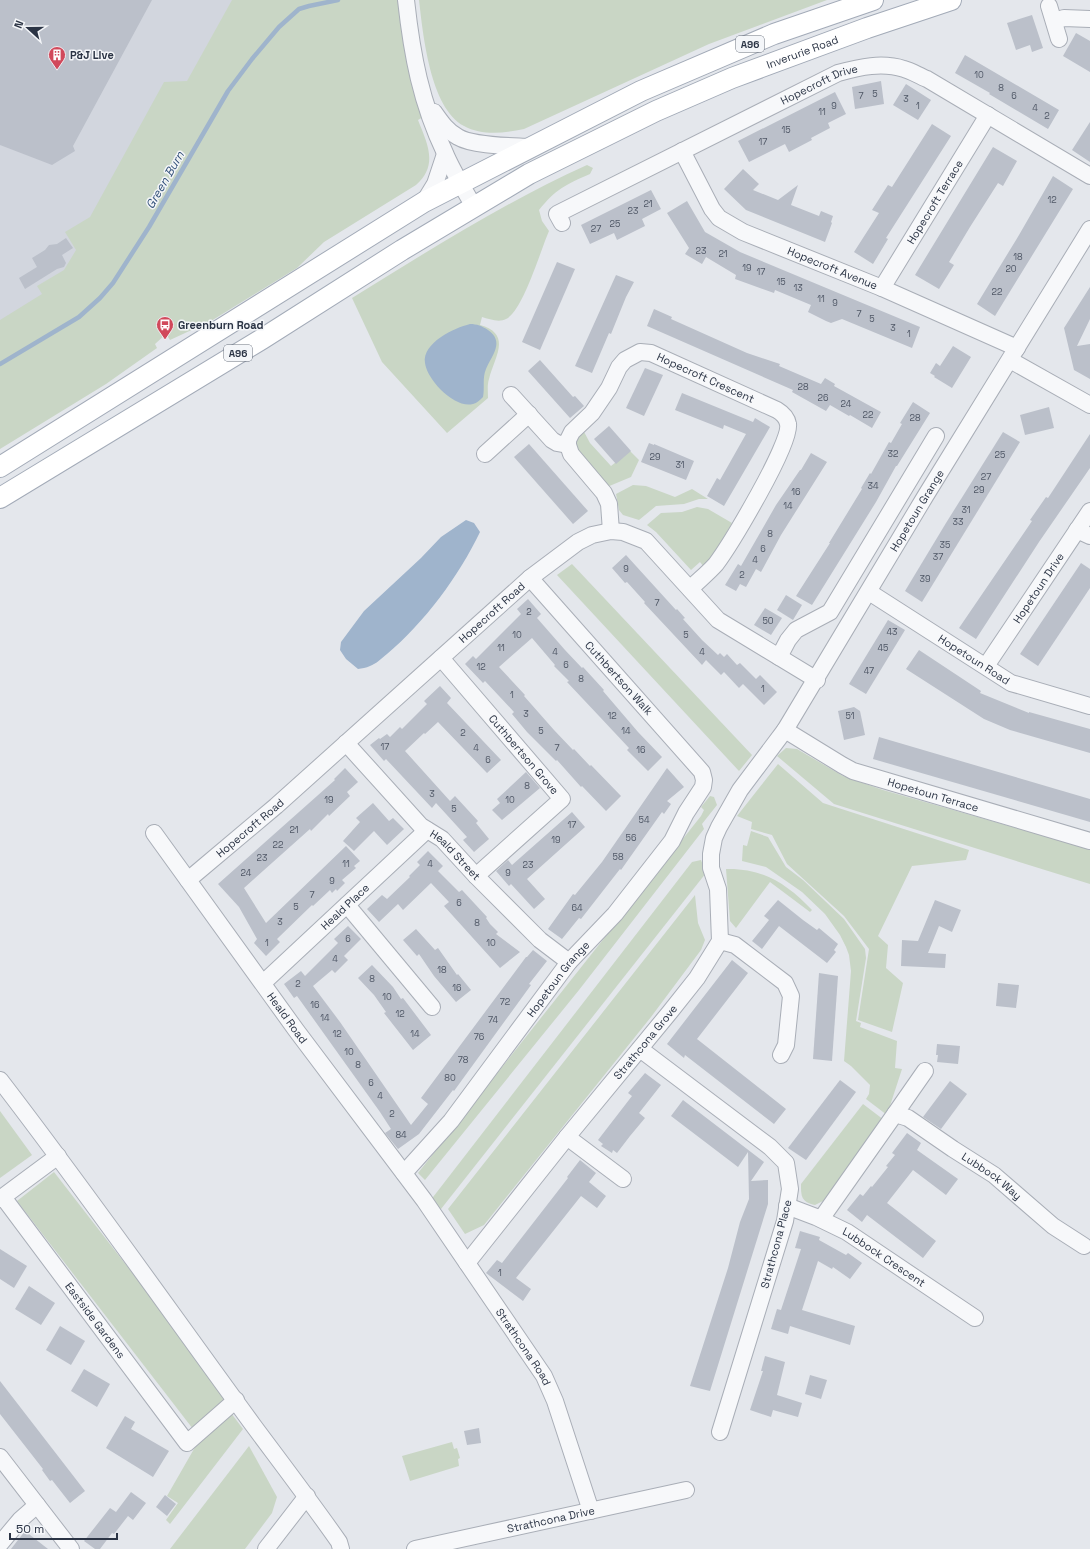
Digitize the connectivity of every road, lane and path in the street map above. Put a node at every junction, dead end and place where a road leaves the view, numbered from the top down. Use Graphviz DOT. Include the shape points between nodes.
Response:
graph roads {
  1 [pos="406,0"];
  2 [pos="951,0"];
  3 [pos="864,1"];
  4 [pos="1090,20"];
  5 [pos="867,28"];
  6 [pos="1059,39"];
  7 [pos="424,98"];
  8 [pos="988,115"];
  9 [pos="529,147"];
  10 [pos="682,151"];
  11 [pos="445,154"];
  12 [pos="1090,176"];
  13 [pos="461,183"];
  14 [pos="424,202"];
  15 [pos="474,207"];
  16 [pos="562,223"];
  17 [pos="1090,229"];
  18 [pos="882,288"];
  19 [pos="1014,354"];
  20 [pos="511,395"];
  21 [pos="1090,406"];
  22 [pos="529,414"];
  23 [pos="568,445"];
  24 [pos="954,450"];
  25 [pos="484,454"];
  26 [pos="0,467"];
  27 [pos="0,498"];
  28 [pos="1090,510"];
  29 [pos="611,531"];
  30 [pos="1084,533"];
  31 [pos="530,578"];
  32 [pos="690,589"];
  33 [pos="869,592"];
  34 [pos="779,657"];
  35 [pos="441,658"];
  36 [pos="986,666"];
  37 [pos="817,680"];
  38 [pos="1090,706"];
  39 [pos="785,730"];
  40 [pos="346,743"];
  41 [pos="704,780"];
  42 [pos="427,830"];
  43 [pos="154,833"];
  44 [pos="1090,841"];
  45 [pos="476,876"];
  46 [pos="188,880"];
  47 [pos="347,905"];
  48 [pos="720,941"];
  49 [pos="569,962"];
  50 [pos="263,983"];
  51 [pos="432,1007"];
  52 [pos="640,1049"];
  53 [pos="781,1055"];
  54 [pos="925,1071"];
  55 [pos="0,1080"];
  56 [pos="895,1114"];
  57 [pos="568,1137"];
  58 [pos="58,1156"];
  59 [pos="404,1173"];
  60 [pos="623,1180"];
  61 [pos="1,1198"];
  62 [pos="424,1200"];
  63 [pos="787,1206"];
  64 [pos="821,1219"];
  65 [pos="1084,1246"];
  66 [pos="467,1263"];
  67 [pos="974,1318"];
  68 [pos="236,1400"];
  69 [pos="720,1432"];
  70 [pos="0,1457"];
  71 [pos="686,1490"];
  72 [pos="307,1496"];
  73 [pos="37,1505"];
  74 [pos="590,1511"];
  75 [pos="0,1544"];
  76 [pos="71,1549"];
  77 [pos="266,1549"];
  78 [pos="341,1549"];
  79 [pos="415,1549"];
  1 -- 7 [label="street" via="414,60"];
  2 -- 5 [label="main road, Inverurie Road / A96"];
  3 -- 5 [label="street"];
  3 -- 9 [label="main road, A96" via="774,34 641,91"];
  4 -- 6 [label="street" via="1064,18 1052,13"];
  5 -- 15 [label="main road, Inverurie Road / A96" via="732,78 656,111 529,174"];
  7 -- 9 [label="street" via="440,121 458,138 468,142"];
  7 -- 11 [label="street"];
  8 -- 10 [label="street, Hopecroft Drive" via="927,79 904,69 880,65 860,67 838,73"];
  8 -- 12 [label="street, Hopecroft Drive"];
  8 -- 18 [label="street, Hopecroft Terrace"];
  9 -- 13 [label="main road, A96"];
  10 -- 16 [label="street, Hopecroft Drive" via="557,214"];
  10 -- 18 [label="street, Hopecroft Avenue" via="719,218 743,232"];
  11 -- 13 [label="street"];
  11 -- 14 [label="street" via="435,184"];
  13 -- 14 [label="main road, A96"];
  13 -- 15 [label="street"];
  14 -- 26 [label="main road, A96"];
  15 -- 27 [label="main road, A96"];
  17 -- 19 [label="street, Hopetoun Grange"];
  18 -- 19 [label="street, Hopecroft Avenue"];
  19 -- 21 [label="street, Hopecroft Avenue"];
  19 -- 24 [label="street, Hopetoun Grange"];
  20 -- 22 [label="street"];
  22 -- 23 [label="street" via="552,440"];
  22 -- 25 [label="street"];
  23 -- 29 [label="street" via="571,454 604,493 609,504"];
  23 -- 32 [label="street, Hopecroft Crescent" via="572,432 592,413 625,360 640,352 651,353 784,415 788,433 773,470 716,564"];
  24 -- 33 [label="street, Hopetoun Grange"];
  24 -- 34 [label="street, Hopetoun Grange" via="935,437 830,612 796,630"];
  28 -- 30 [label="street, Hopetoun Drive"];
  29 -- 31 [label="street, Hopecroft Road" via="592,534 578,542"];
  29 -- 32 [label="street, Hopecroft Road" via="622,532 646,541"];
  30 -- 36 [label="street, Hopetoun Drive"];
  31 -- 35 [label="street, Hopecroft Road"];
  31 -- 41 [label="street, Cuthbertson Walk" via="702,772"];
  32 -- 34 [label="street, Hopecroft Road" via="718,620"];
  33 -- 36 [label="street, Hopetoun Road"];
  33 -- 37 [label="street, Hopetoun Grange"];
  34 -- 37 [label="street, Hopecroft Road"];
  35 -- 40 [label="street, Hopecroft Road"];
  35 -- 45 [label="street, Cuthbertson Grove" via="562,799"];
  36 -- 38 [label="street, Hopetoun Road" via="1012,683"];
  37 -- 39 [label="street, Hopetoun Grange"];
  39 -- 44 [label="street, Hopetoun Terrace" via="853,771"];
  39 -- 48 [label="street, Hopetoun Grange" via="740,790 714,838 711,868 718,889"];
  40 -- 42 [label="street, Heald Street"];
  40 -- 46 [label="street, Hopecroft Road"];
  41 -- 49 [label="street, Hopetoun Grange" via="703,787 672,841 615,914"];
  42 -- 45 [label="street, Heald Street" via="442,839"];
  42 -- 47 [label="street, Heald Place"];
  43 -- 46 [label="street, Heald Road"];
  45 -- 49 [label="street, Heald Street" via="540,940"];
  46 -- 50 [label="street, Heald Road"];
  47 -- 50 [label="street, Heald Place"];
  47 -- 51 [label="street" via="411,972"];
  48 -- 52 [label="street, Strathcona Grove" via="697,978"];
  48 -- 53 [label="street" via="735,945 785,983 791,996 786,1045"];
  49 -- 59 [label="street, Hopetoun Grange" via="451,1121"];
  50 -- 59 [label="street, Heald Road"];
  52 -- 57 [label="street, Strathcona Grove"];
  52 -- 63 [label="street, Strathcona Place" via="770,1147 786,1163 790,1189"];
  54 -- 56 [label="street"];
  55 -- 58 [label="street"];
  56 -- 64 [label="street"];
  56 -- 65 [label="street, Lubbock Way" via="908,1118 994,1175 1053,1226"];
  57 -- 60 [label="street"];
  57 -- 66 [label="street, Strathcona Grove"];
  58 -- 61 [label="street"];
  58 -- 68 [label="street"];
  59 -- 62 [label="street, Heald Road"];
  61 -- 68 [label="street, Eastside Gardens" via="187,1444"];
  62 -- 66 [label="street, Strathcona Road"];
  63 -- 64 [label="street, Lubbock Crescent"];
  63 -- 69 [label="street, Strathcona Place"];
  64 -- 67 [label="street, Lubbock Crescent" via="847,1232"];
  66 -- 74 [label="street, Strathcona Road" via="550,1388"];
  68 -- 72 [label="street"];
  70 -- 73 [label="street"];
  71 -- 74 [label="street, Strathcona Drive"];
  72 -- 77 [label="street"];
  72 -- 78 [label="street" via="339,1542"];
  73 -- 75 [label="street" via="20,1520"];
  73 -- 76 [label="street"];
  74 -- 79 [label="street, Strathcona Drive"];
}
